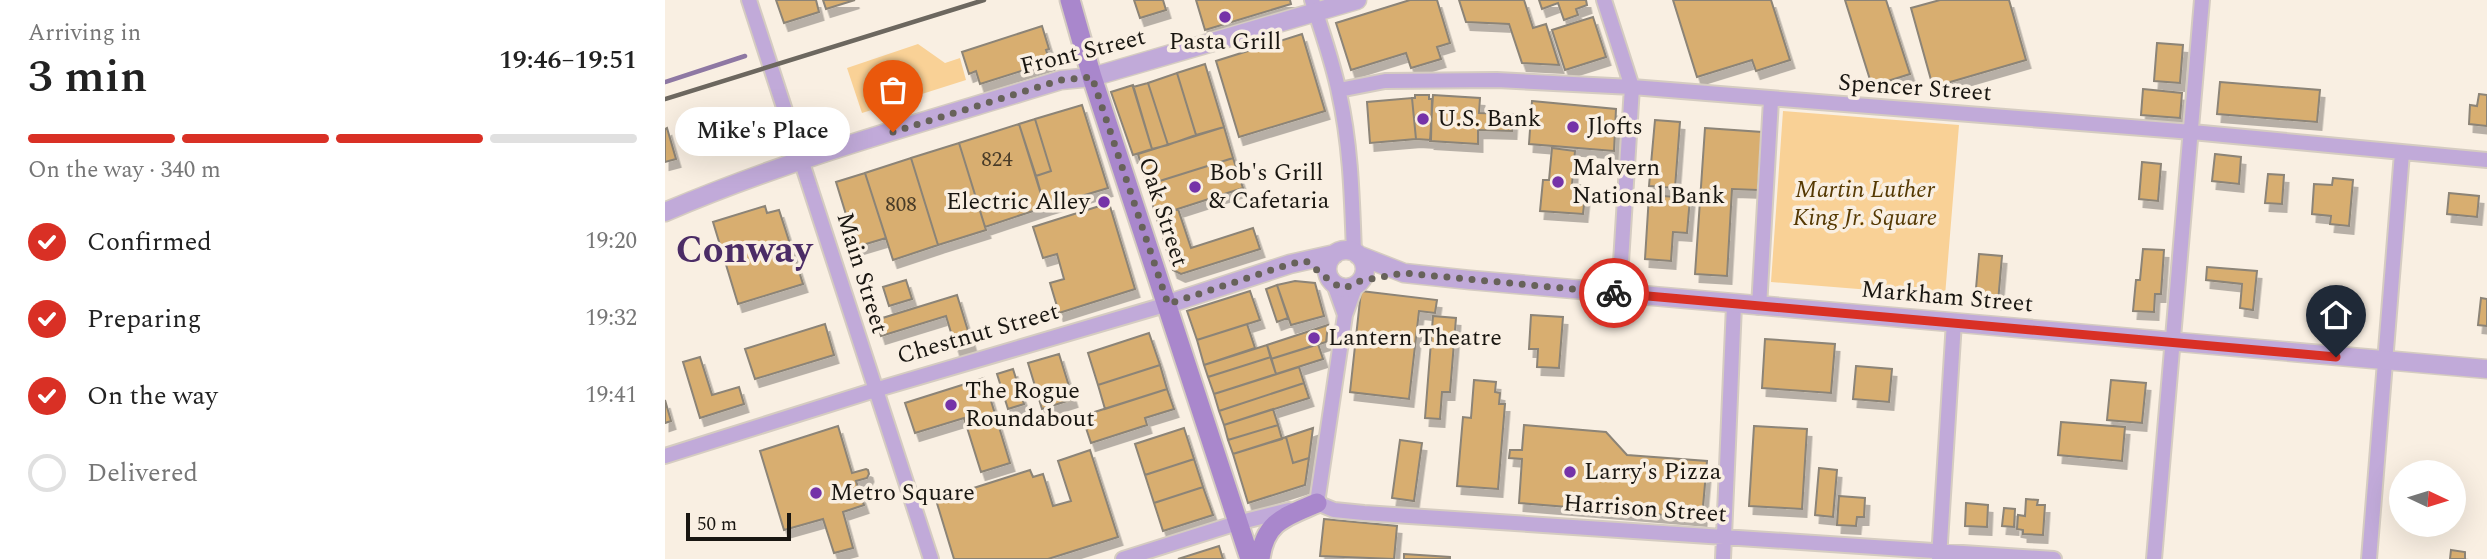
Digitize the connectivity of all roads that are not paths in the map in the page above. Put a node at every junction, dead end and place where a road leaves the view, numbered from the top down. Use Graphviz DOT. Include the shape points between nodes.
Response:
graph roads {
  1 [pos="749,0"];
  2 [pos="1070,0"];
  3 [pos="1357,0"];
  4 [pos="1604,0"];
  5 [pos="2202,0"];
  6 [pos="1314,6"];
  7 [pos="1092,77"];
  8 [pos="1632,87"];
  9 [pos="1339,90"];
  10 [pos="1770,100"];
  11 [pos="2192,132"];
  12 [pos="2402,153"];
  13 [pos="802,160"];
  14 [pos="2487,160"];
  15 [pos="665,212"];
  16 [pos="1346,254"];
  17 [pos="1306,261"];
  18 [pos="1404,273"];
  19 [pos="1332,282"];
  20 [pos="1358,283"];
  21 [pos="1619,294"];
  22 [pos="1168,304"];
  23 [pos="1734,305"];
  24 [pos="1759,307"];
  25 [pos="1345,315"];
  26 [pos="1954,322"];
  27 [pos="2172,341"];
  28 [pos="2385,360"];
  29 [pos="2487,369"];
  30 [pos="875,390"];
  31 [pos="665,456"];
  32 [pos="1317,503"];
  33 [pos="1237,523"];
  34 [pos="1724,537"];
  35 [pos="1939,554"];
  36 [pos="932,559"];
  37 [pos="1123,559"];
  38 [pos="1250,559"];
  39 [pos="1260,559"];
  40 [pos="1723,559"];
  41 [pos="2054,559"];
  42 [pos="2154,559"];
  43 [pos="2369,559"];
  1 -- 13 [label="street, Main Street"];
  2 -- 7 [label="main road, Oak Street"];
  3 -- 6 [label="street, Front Street"];
  4 -- 8 [label="street"];
  5 -- 11 [label="street"];
  6 -- 7 [label="street, Front Street"];
  6 -- 9 [label="street"];
  7 -- 13 [label="street, Front Street" via="1061,80"];
  7 -- 22 [label="main road, Oak Street"];
  8 -- 9 [label="street, Spencer Street" via="1497,80 1385,81"];
  8 -- 10 [label="street, Spencer Street"];
  8 -- 21 [label="street"];
  9 -- 16 [label="street" via="1353,185 1353,220"];
  10 -- 11 [label="street, Spencer Street"];
  10 -- 24 [label="street"];
  11 -- 12 [label="street, Spencer Street"];
  11 -- 27 [label="street"];
  12 -- 14 [label="street, Spencer Street"];
  12 -- 28 [label="street"];
  13 -- 15 [label="street, Front Street"];
  13 -- 30 [label="street, Main Street"];
  16 -- 17 [label="street, Chestnut Street"];
  16 -- 18 [label="street, Markham Street"];
  16 -- 19 [label="street" via="1328,263"];
  16 -- 20 [label="street" via="1364,265"];
  17 -- 19 [label="street"];
  17 -- 22 [label="street, Chestnut Street"];
  18 -- 20 [label="street, Markham Street"];
  18 -- 21 [label="street, Markham Street"];
  19 -- 20 [label="street" via="1345,288"];
  19 -- 25 [label="street"];
  20 -- 25 [label="street"];
  21 -- 23 [label="street, Markham Street"];
  22 -- 30 [label="street, Chestnut Street"];
  22 -- 33 [label="main road, Oak Street"];
  23 -- 24 [label="street, Markham Street"];
  23 -- 34 [label="street"];
  24 -- 26 [label="street, Markham Street"];
  25 -- 32 [label="street"];
  26 -- 27 [label="street, Markham Street"];
  26 -- 35 [label="street"];
  27 -- 28 [label="street, Markham Street"];
  27 -- 42 [label="street"];
  28 -- 29 [label="street, Markham Street"];
  28 -- 43 [label="street"];
  30 -- 31 [label="street, Chestnut Street"];
  30 -- 36 [label="street, Main Street"];
  32 -- 33 [label="street, Harrison Street"];
  32 -- 34 [label="street, Harrison Street" via="1364,513"];
  32 -- 39 [label="main road" via="1279,520 1265,539"];
  33 -- 37 [label="street, Harrison Street"];
  33 -- 38 [label="main road, Oak Street"];
  34 -- 35 [label="street, Harrison Street"];
  34 -- 40 [label="street"];
  35 -- 41 [label="street, Harrison Street"];
}
